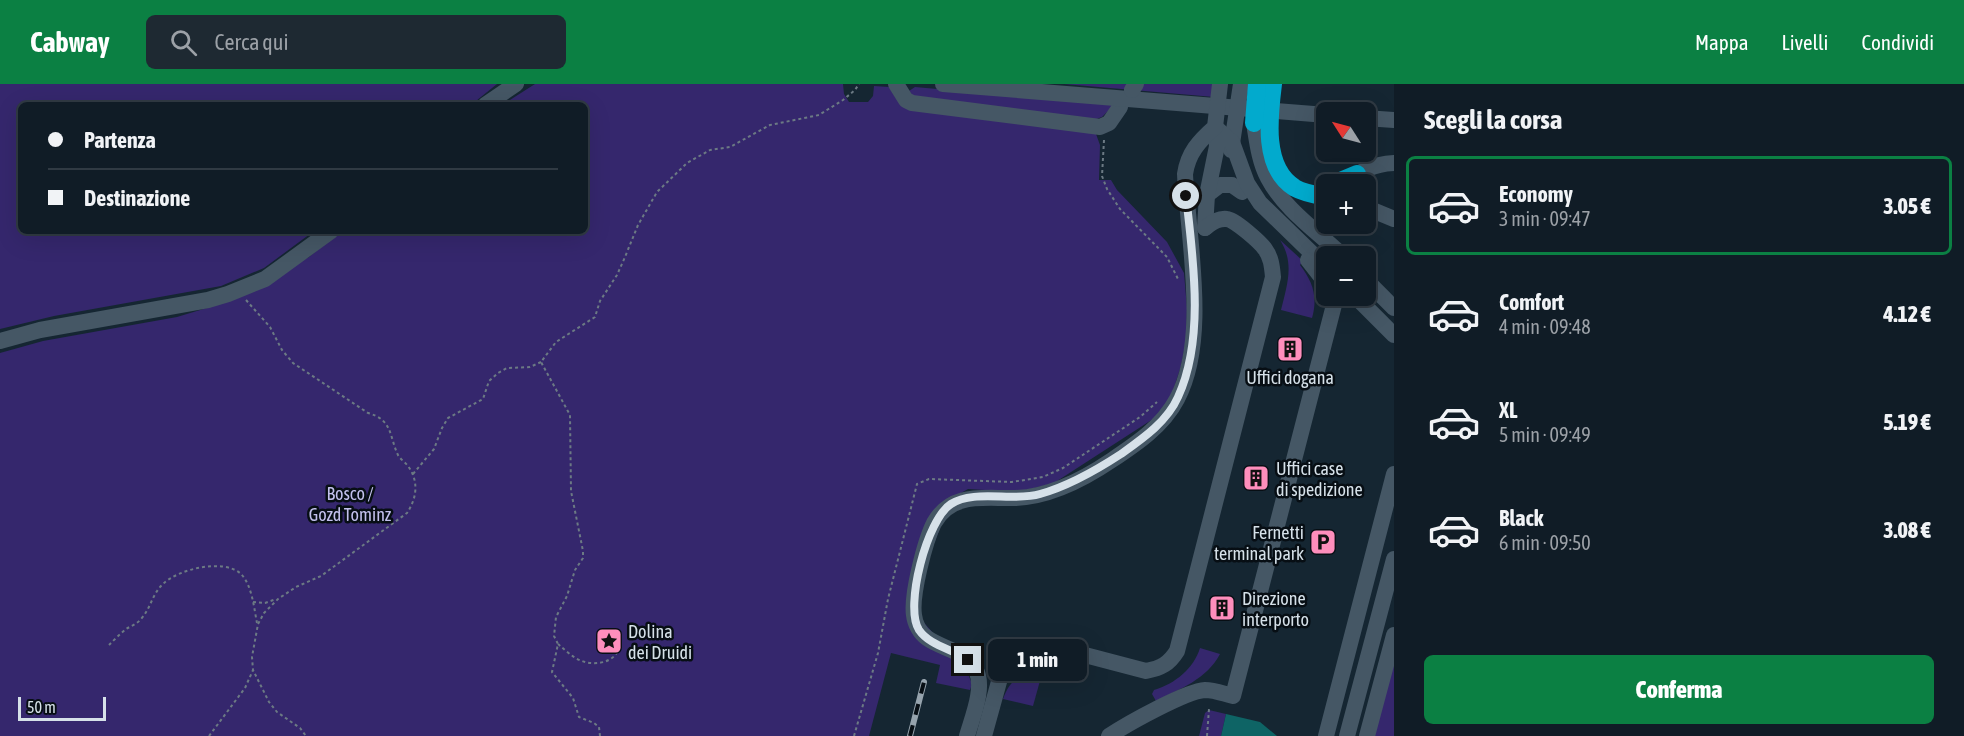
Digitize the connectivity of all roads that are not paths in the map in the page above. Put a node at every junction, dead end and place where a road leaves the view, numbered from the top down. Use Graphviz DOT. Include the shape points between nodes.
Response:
graph roads {
  1 [pos="516,84"];
  2 [pos="896,84"];
  3 [pos="943,84"];
  4 [pos="1220,84"];
  5 [pos="1241,84"];
  6 [pos="1257,84"];
  7 [pos="1273,84"];
  8 [pos="489,102"];
  9 [pos="1120,106"];
  10 [pos="1316,114"];
  11 [pos="1376,119"];
  12 [pos="1394,120"];
  13 [pos="1254,123"];
  14 [pos="1215,127"];
  15 [pos="1232,142"];
  16 [pos="1394,163"];
  17 [pos="1362,174"];
  18 [pos="1316,190"];
  19 [pos="1242,192"];
  20 [pos="1307,192"];
  21 [pos="1316,194"];
  22 [pos="1207,195"];
  23 [pos="1376,212"];
  24 [pos="1394,219"];
  25 [pos="1316,223"];
  26 [pos="327,234"];
  27 [pos="1319,246"];
  28 [pos="1316,257"];
  29 [pos="1316,270"];
  30 [pos="1376,290"];
  31 [pos="1376,303"];
  32 [pos="1334,306"];
  33 [pos="1365,306"];
  34 [pos="1394,308"];
  35 [pos="1394,321"];
  36 [pos="1394,334"];
  37 [pos="0,341"];
  38 [pos="1394,474"];
  39 [pos="1394,559"];
  40 [pos="1394,599"];
  41 [pos="1394,635"];
  42 [pos="967,736"];
  43 [pos="984,736"];
  44 [pos="1109,736"];
  45 [pos="1326,736"];
  46 [pos="1347,736"];
  47 [pos="1358,736"];
  48 [pos="1368,736"];
  1 -- 8 [label="street"];
  2 -- 9 [label="street" via="912,103 1100,127 1109,123"];
  3 -- 10 [label="street"];
  4 -- 14 [label="street"];
  5 -- 15 [label="street"];
  6 -- 13 [label="highway"];
  7 -- 20 [label="highway" via="1270,120 1274,158 1284,178"];
  11 -- 12 [label="street"];
  13 -- 25 [label="street" via="1268,177 1293,209"];
  13 -- 27 [label="street" via="1254,158 1262,182 1276,204"];
  14 -- 15 [label="street"];
  14 -- 22 [label="street" via="1217,146"];
  14 -- 42 [label="street" via="1187,160 1194,270 1193,335 1178,398 1164,418 1101,468 1066,486 1030,497 962,499 950,504 933,525 915,592 914,617 924,636 958,653 976,670 977,697"];
  15 -- 19 [label="street" via="1232,168"];
  15 -- 28 [label="street" via="1247,183 1260,203"];
  16 -- 17 [label="street"];
  18 -- 20 [label="highway"];
  19 -- 22 [label="street" via="1232,185 1221,185"];
  19 -- 29 [label="street"];
  20 -- 21 [label="highway"];
  22 -- 43 [label="street" via="1205,228 1225,218 1232,220 1264,248 1272,263 1273,276 1177,651 1170,662 1146,671 1066,650 1022,651 1000,678"];
  23 -- 24 [label="street"];
  26 -- 37 [label="street" via="265,279 208,300 40,330"];
  30 -- 34 [label="street"];
  31 -- 35 [label="street"];
  32 -- 44 [label="street" via="1233,696 1204,690 1190,694"];
  33 -- 36 [label="street"];
  38 -- 45 [label="street"];
  39 -- 46 [label="street"];
  40 -- 47 [label="street"];
  41 -- 48 [label="street"];
}
